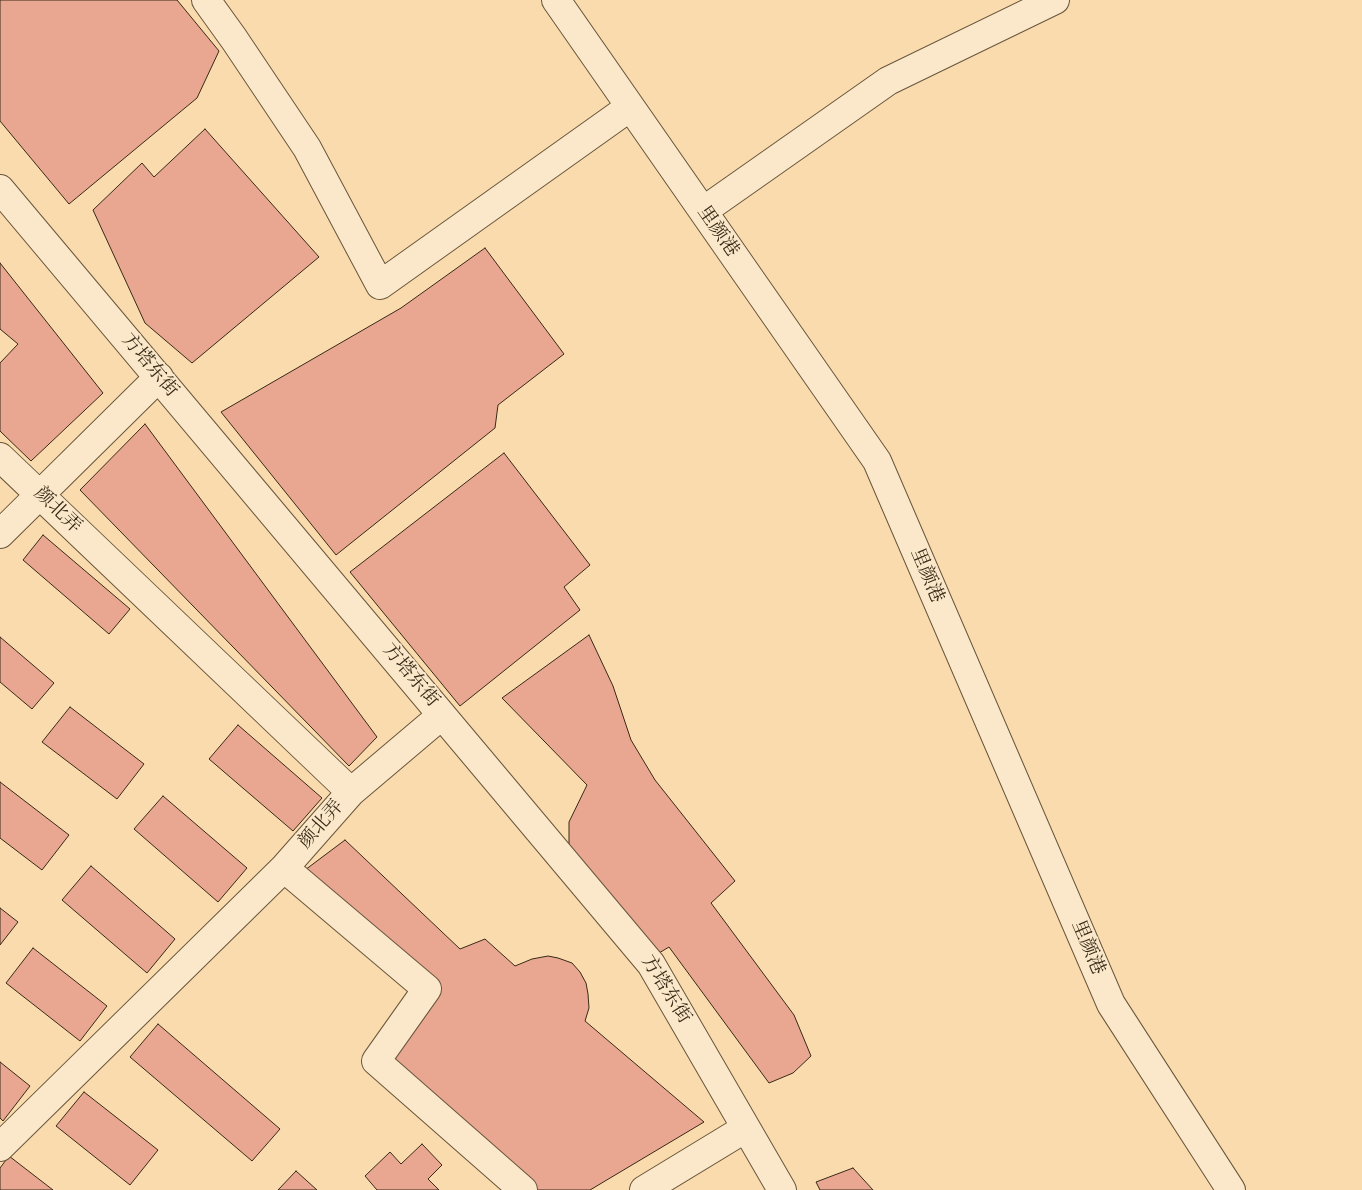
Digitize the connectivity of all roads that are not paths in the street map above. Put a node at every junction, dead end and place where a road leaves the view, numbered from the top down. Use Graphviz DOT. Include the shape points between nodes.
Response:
graph roads {
  1 [pos="206,0"];
  2 [pos="556,0"];
  3 [pos="1055,0"];
  4 [pos="630,107"];
  5 [pos="0,189"];
  6 [pos="703,211"];
  7 [pos="159,377"];
  8 [pos="0,457"];
  9 [pos="40,495"];
  10 [pos="0,534"];
  11 [pos="442,714"];
  12 [pos="351,792"];
  13 [pos="284,868"];
  14 [pos="746,1128"];
  15 [pos="0,1147"];
  16 [pos="523,1190"];
  17 [pos="644,1190"];
  18 [pos="782,1190"];
  19 [pos="1230,1190"];
  1 -- 4 [label="street" via="307,148 380,286"];
  2 -- 4 [label="street, 里颜港"];
  3 -- 6 [label="street" via="888,81"];
  4 -- 6 [label="street, 里颜港"];
  5 -- 7 [label="street, 方塔东街"];
  6 -- 19 [label="street, 里颜港" via="877,461 1111,1004"];
  7 -- 9 [label="street"];
  7 -- 11 [label="street, 方塔东街"];
  8 -- 9 [label="street, 颜北弄"];
  9 -- 10 [label="street"];
  9 -- 12 [label="street, 颜北弄"];
  11 -- 12 [label="street"];
  11 -- 14 [label="street, 方塔东街" via="651,964"];
  12 -- 13 [label="street, 颜北弄"];
  13 -- 15 [label="street, 颜北弄"];
  13 -- 16 [label="street" via="427,989 376,1061"];
  14 -- 17 [label="street"];
  14 -- 18 [label="street, 方塔东街"];
}
